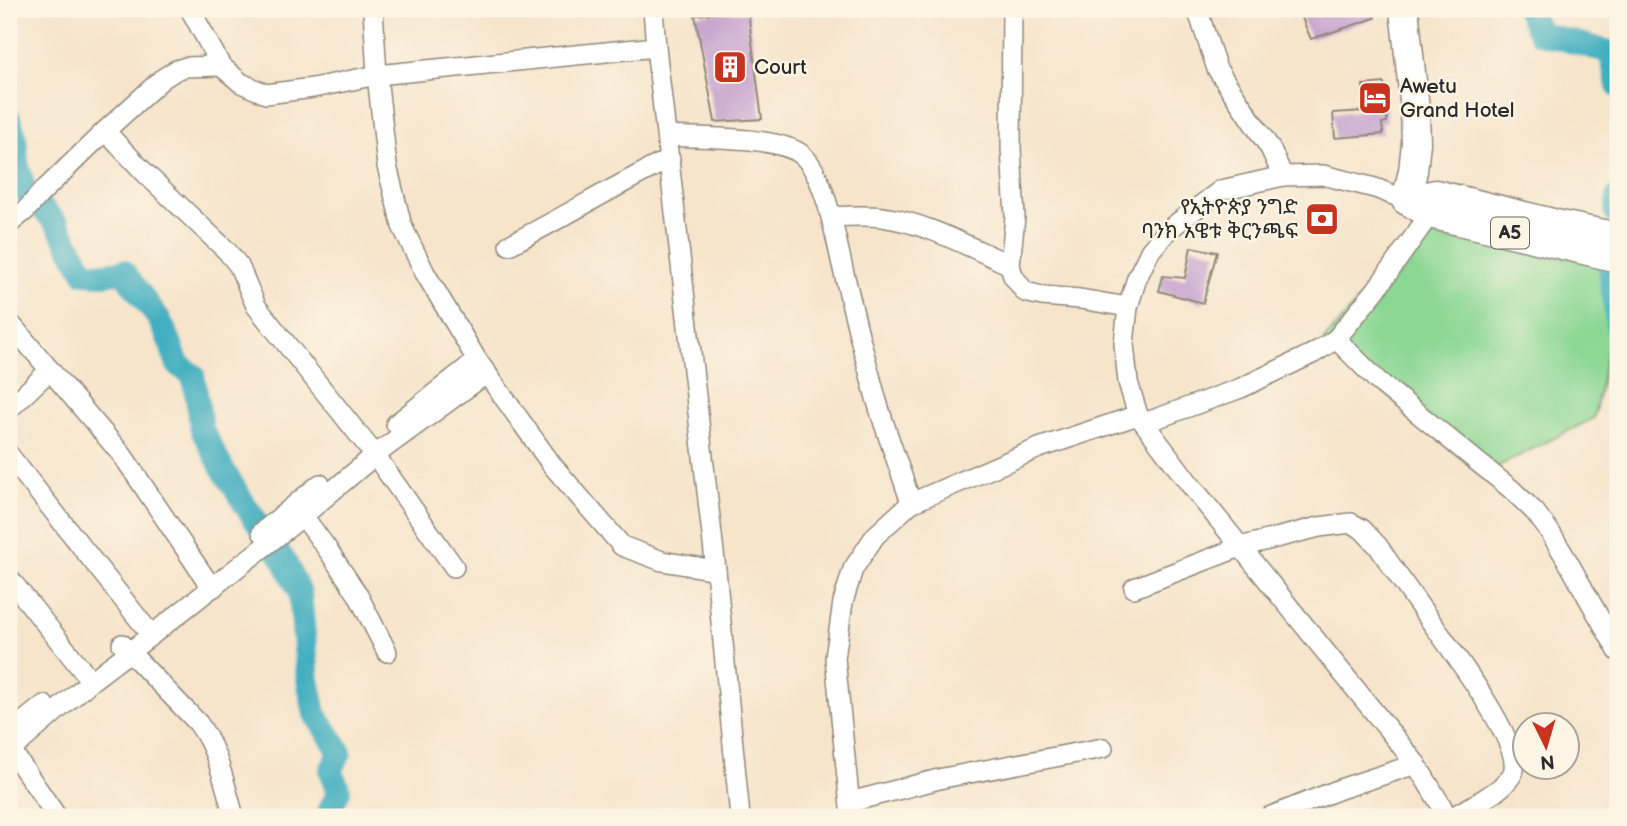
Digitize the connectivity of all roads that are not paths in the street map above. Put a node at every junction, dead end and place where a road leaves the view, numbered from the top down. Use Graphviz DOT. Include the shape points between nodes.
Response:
graph roads {
  1 [pos="190,9"];
  2 [pos="373,9"];
  3 [pos="653,9"];
  4 [pos="1012,9"];
  5 [pos="1197,9"];
  6 [pos="1404,9"];
  7 [pos="656,47"];
  8 [pos="221,65"];
  9 [pos="377,75"];
  10 [pos="104,131"];
  11 [pos="667,136"];
  12 [pos="670,159"];
  13 [pos="1283,176"];
  14 [pos="1406,200"];
  15 [pos="1430,214"];
  16 [pos="832,217"];
  17 [pos="9,224"];
  18 [pos="1618,237"];
  19 [pos="509,245"];
  20 [pos="1618,257"];
  21 [pos="1010,265"];
  22 [pos="1128,307"];
  23 [pos="9,322"];
  24 [pos="1336,340"];
  25 [pos="482,366"];
  26 [pos="50,370"];
  27 [pos="9,409"];
  28 [pos="1141,419"];
  29 [pos="371,450"];
  30 [pos="9,455"];
  31 [pos="911,503"];
  32 [pos="303,516"];
  33 [pos="1240,547"];
  34 [pos="454,567"];
  35 [pos="716,570"];
  36 [pos="9,578"];
  37 [pos="209,583"];
  38 [pos="1134,588"];
  39 [pos="149,631"];
  40 [pos="125,648"];
  41 [pos="1618,651"];
  42 [pos="387,652"];
  43 [pos="88,677"];
  44 [pos="9,746"];
  45 [pos="1103,748"];
  46 [pos="1416,764"];
  47 [pos="850,810"];
  48 [pos="57,817"];
  49 [pos="234,817"];
  50 [pos="740,817"];
  51 [pos="1269,817"];
  52 [pos="1449,817"];
  1 -- 8 [label="street"];
  2 -- 9 [label="street"];
  3 -- 7 [label="street"];
  4 -- 21 [label="street" via="1015,218"];
  5 -- 13 [label="street" via="1217,69 1270,148"];
  6 -- 14 [label="highway" via="1416,143"];
  7 -- 9 [label="street"];
  7 -- 11 [label="street"];
  8 -- 9 [label="street" via="241,83 266,94"];
  8 -- 10 [label="street" via="176,70"];
  9 -- 25 [label="street" via="387,166 402,226"];
  10 -- 17 [label="street"];
  10 -- 29 [label="street" via="227,251 239,266 256,306"];
  11 -- 12 [label="street"];
  11 -- 16 [label="street" via="766,141 798,152 815,174"];
  12 -- 19 [label="street"];
  12 -- 35 [label="street"];
  13 -- 14 [label="street" via="1323,175"];
  13 -- 22 [label="street" via="1221,190 1168,230 1150,251"];
  14 -- 15 [label="highway, A5"];
  14 -- 18 [label="highway, A5" via="1436,194"];
  15 -- 20 [label="highway, A5"];
  15 -- 24 [label="street"];
  16 -- 21 [label="street" via="861,215 911,223"];
  16 -- 31 [label="street" via="876,399"];
  21 -- 22 [label="street" via="1025,292"];
  22 -- 28 [label="street" via="1124,344 1128,382"];
  23 -- 26 [label="street"];
  24 -- 28 [label="street" via="1241,388"];
  24 -- 41 [label="street" via="1378,381 1535,512"];
  25 -- 29 [label="street"];
  25 -- 35 [label="street" via="552,465 622,546 662,561"];
  26 -- 27 [label="street"];
  26 -- 37 [label="street" via="123,456"];
  28 -- 31 [label="street" via="1039,448"];
  28 -- 33 [label="street"];
  29 -- 32 [label="street"];
  29 -- 34 [label="street"];
  29 -- 37 [label="street"];
  30 -- 39 [label="street"];
  31 -- 47 [label="street" via="875,536 853,569 843,602 835,658"];
  32 -- 37 [label="street"];
  32 -- 42 [label="street" via="358,595"];
  33 -- 38 [label="street"];
  33 -- 46 [label="street"];
  33 -- 52 [label="street" via="1351,523 1378,546 1472,679 1513,759 1514,770 1508,780"];
  35 -- 50 [label="street"];
  36 -- 43 [label="street"];
  37 -- 39 [label="street"];
  39 -- 40 [label="street"];
  40 -- 43 [label="street"];
  40 -- 49 [label="street" via="206,733"];
  43 -- 44 [label="street"];
  44 -- 48 [label="street"];
  45 -- 47 [label="street" via="943,778"];
  46 -- 51 [label="street"];
  46 -- 52 [label="street"];
}
